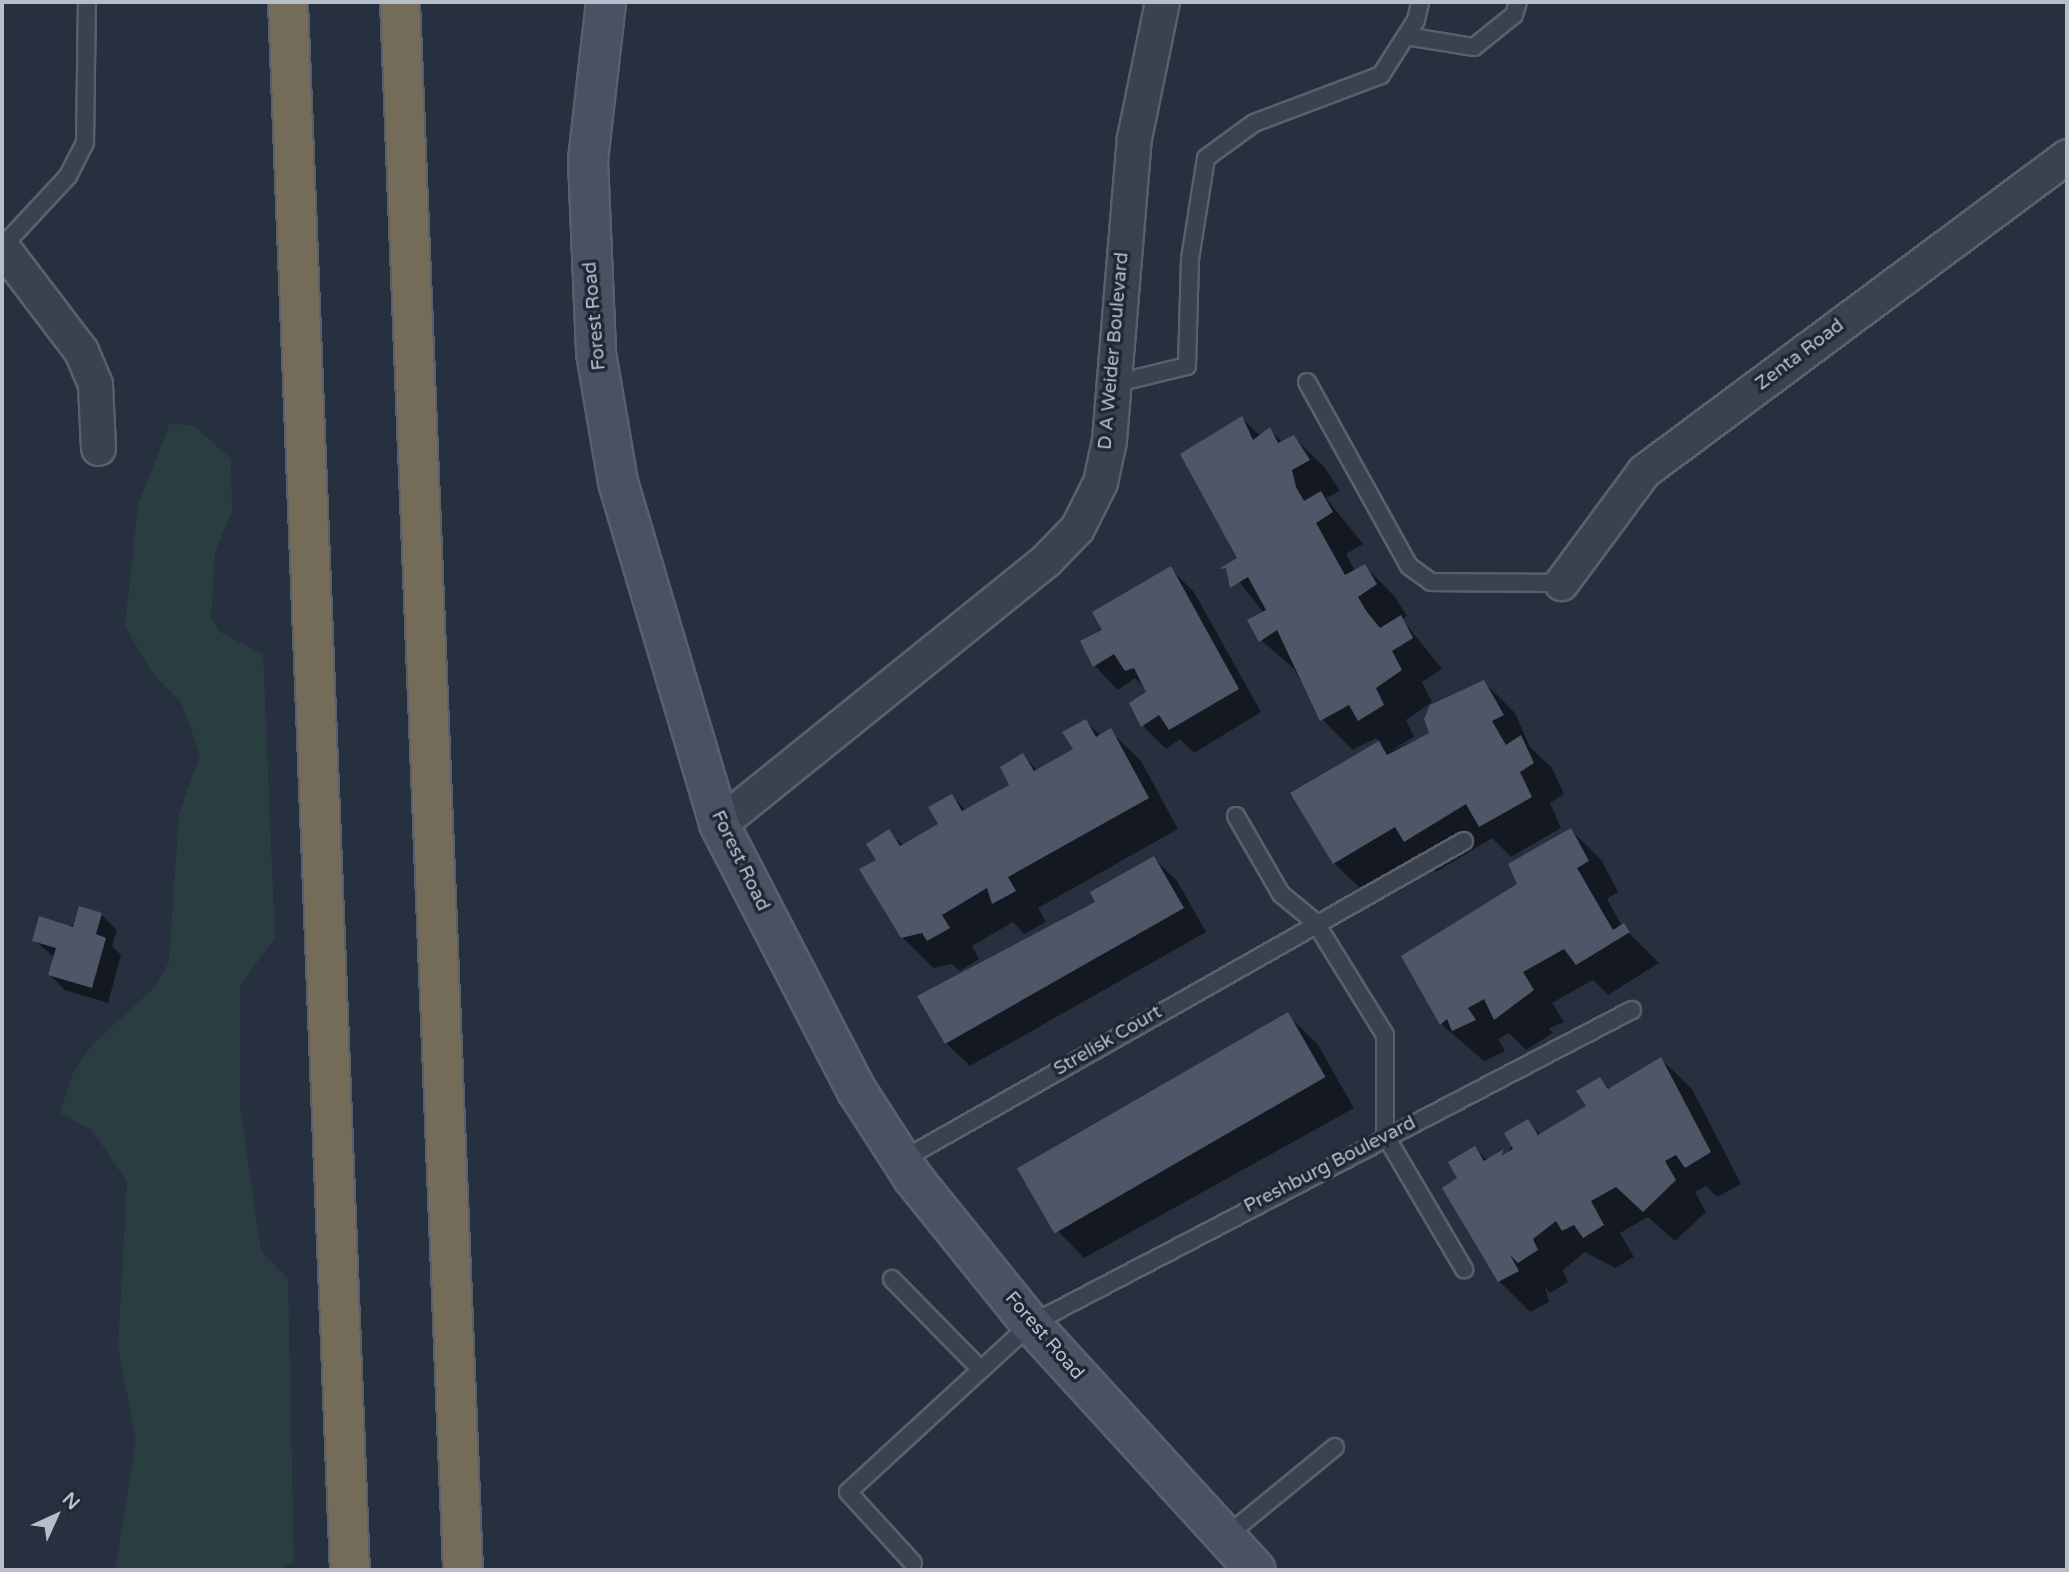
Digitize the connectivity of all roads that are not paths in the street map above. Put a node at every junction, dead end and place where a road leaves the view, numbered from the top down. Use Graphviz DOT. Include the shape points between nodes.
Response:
graph roads {
  1 [pos="87,2"];
  2 [pos="288,2"];
  3 [pos="400,2"];
  4 [pos="606,2"];
  5 [pos="1163,2"];
  6 [pos="1420,2"];
  7 [pos="1518,2"];
  8 [pos="1406,36"];
  9 [pos="2067,156"];
  10 [pos="2,247"];
  11 [pos="1307,382"];
  12 [pos="1110,385"];
  13 [pos="98,448"];
  14 [pos="1561,583"];
  15 [pos="1236,816"];
  16 [pos="719,824"];
  17 [pos="1464,841"];
  18 [pos="1315,922"];
  19 [pos="1632,1010"];
  20 [pos="1385,1135"];
  21 [pos="902,1160"];
  22 [pos="1464,1269"];
  23 [pos="892,1279"];
  24 [pos="1031,1324"];
  25 [pos="981,1370"];
  26 [pos="1335,1447"];
  27 [pos="1225,1537"];
  28 [pos="913,1563"];
  29 [pos="350,1570"];
  30 [pos="463,1570"];
  31 [pos="1256,1570"];
  1 -- 10 [label="lane" via="85,142 68,177"];
  2 -- 29 [label="highway"];
  3 -- 30 [label="highway"];
  4 -- 16 [label="street, Forest Road" via="588,160 596,353 618,482"];
  5 -- 12 [label="street, D A Weider Boulevard" via="1134,138"];
  6 -- 8 [label="lane"];
  7 -- 8 [label="lane" via="1514,15 1474,47"];
  8 -- 12 [label="lane" via="1381,75 1254,123 1206,158 1190,259 1187,366"];
  9 -- 14 [label="street, Zenta Road" via="1644,471"];
  10 -- 13 [label="street" via="81,351 95,384"];
  11 -- 14 [label="lane" via="1409,566 1431,582"];
  12 -- 16 [label="street, D A Weider Boulevard" via="1100,482 1077,528 1045,561"];
  15 -- 18 [label="lane" via="1281,894"];
  16 -- 21 [label="street, Forest Road" via="857,1091"];
  17 -- 18 [label="lane, Strelisk Court"];
  18 -- 20 [label="lane" via="1385,1035"];
  18 -- 21 [label="lane, Strelisk Court"];
  19 -- 20 [label="lane, Preshburg Boulevard" via="1470,1100"];
  20 -- 22 [label="lane"];
  20 -- 24 [label="lane, Preshburg Boulevard"];
  21 -- 24 [label="street, Forest Road"];
  23 -- 25 [label="lane"];
  24 -- 25 [label="lane, Preshburg Boulevard"];
  24 -- 27 [label="street, Forest Road"];
  25 -- 28 [label="lane, Preshburg Boulevard" via="848,1492"];
  26 -- 27 [label="lane"];
  27 -- 31 [label="street, Forest Road"];
}
